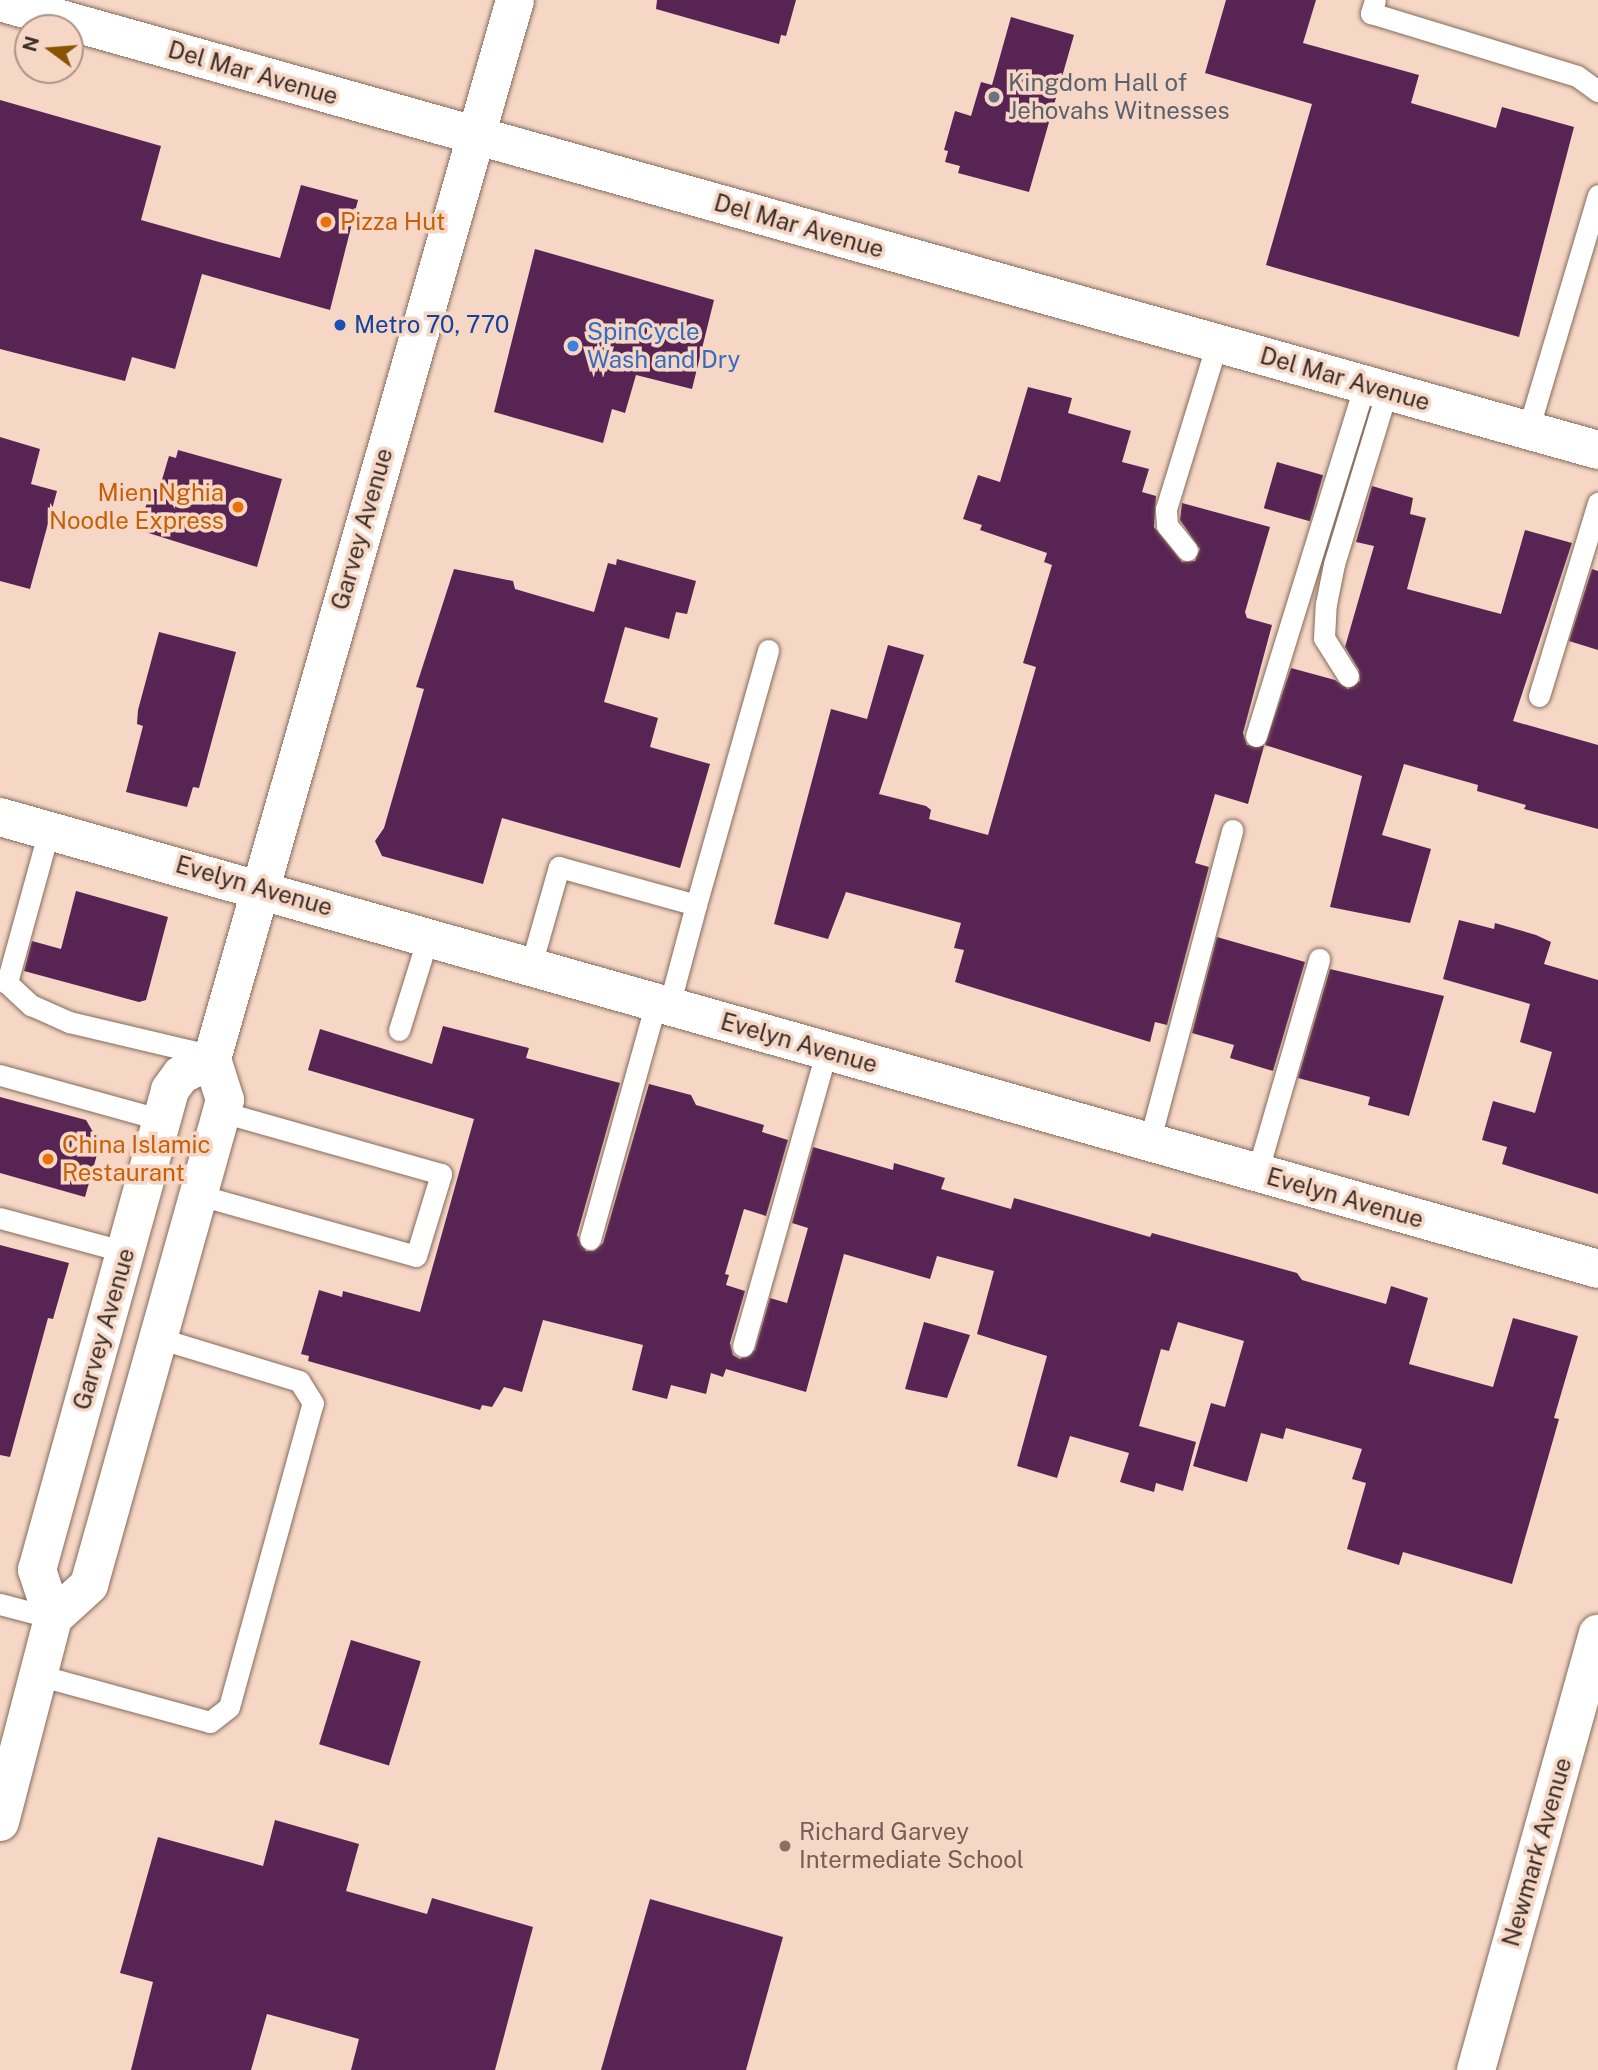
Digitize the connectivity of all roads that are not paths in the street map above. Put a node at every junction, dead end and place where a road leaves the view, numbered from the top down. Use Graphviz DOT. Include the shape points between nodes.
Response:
graph roads {
  1 [pos="515,0"];
  2 [pos="1375,0"];
  3 [pos="0,2"];
  4 [pos="1598,91"];
  5 [pos="476,136"];
  6 [pos="1598,195"];
  7 [pos="1217,343"];
  8 [pos="1376,388"];
  9 [pos="1528,430"];
  10 [pos="1598,450"];
  11 [pos="1598,503"];
  12 [pos="1186,550"];
  13 [pos="768,650"];
  14 [pos="1348,676"];
  15 [pos="1539,696"];
  16 [pos="1256,736"];
  17 [pos="0,817"];
  18 [pos="48,830"];
  19 [pos="1232,830"];
  20 [pos="259,888"];
  21 [pos="696,905"];
  22 [pos="428,937"];
  23 [pos="1319,959"];
  24 [pos="531,964"];
  25 [pos="663,1004"];
  26 [pos="398,1030"];
  27 [pos="827,1050"];
  28 [pos="212,1058"];
  29 [pos="0,1075"];
  30 [pos="222,1112"];
  31 [pos="162,1120"];
  32 [pos="1149,1143"];
  33 [pos="1257,1173"];
  34 [pos="199,1195"];
  35 [pos="0,1218"];
  36 [pos="590,1239"];
  37 [pos="126,1252"];
  38 [pos="1598,1269"];
  39 [pos="158,1338"];
  40 [pos="743,1346"];
  41 [pos="0,1604"];
  42 [pos="53,1618"];
  43 [pos="1598,1634"];
  44 [pos="38,1675"];
  45 [pos="0,1822"];
  46 [pos="1476,2070"];
  1 -- 5 [label="main road, Garvey Avenue"];
  2 -- 4 [label="lane" via="1371,13 1577,76"];
  3 -- 5 [label="main road, Del Mar Avenue"];
  5 -- 7 [label="main road, Del Mar Avenue"];
  5 -- 20 [label="main road, Garvey Avenue"];
  6 -- 9 [label="lane"];
  7 -- 8 [label="main road, Del Mar Avenue"];
  7 -- 12 [label="lane" via="1166,509 1167,525"];
  8 -- 9 [label="main road, Del Mar Avenue"];
  8 -- 14 [label="lane" via="1326,604 1324,638"];
  8 -- 16 [label="lane"];
  9 -- 10 [label="main road, Del Mar Avenue"];
  11 -- 15 [label="lane"];
  13 -- 21 [label="lane"];
  17 -- 18 [label="main road, Evelyn Avenue"];
  18 -- 20 [label="main road, Evelyn Avenue"];
  18 -- 28 [label="lane" via="7,983 31,1005 69,1022"];
  19 -- 32 [label="lane"];
  20 -- 22 [label="main road, Evelyn Avenue"];
  20 -- 28 [label="main road, Garvey Avenue"];
  21 -- 24 [label="lane" via="559,867"];
  21 -- 25 [label="lane"];
  22 -- 24 [label="main road, Evelyn Avenue"];
  22 -- 26 [label="lane"];
  23 -- 33 [label="lane"];
  24 -- 25 [label="main road, Evelyn Avenue"];
  25 -- 27 [label="main road, Evelyn Avenue"];
  25 -- 36 [label="lane"];
  27 -- 32 [label="main road, Evelyn Avenue"];
  27 -- 40 [label="lane"];
  28 -- 30 [label="main road" via="225,1100"];
  28 -- 31 [label="main road, Garvey Avenue" via="174,1082"];
  29 -- 31 [label="lane"];
  30 -- 34 [label="main road"];
  30 -- 34 [label="lane" via="441,1174 416,1256"];
  31 -- 37 [label="main road, Garvey Avenue"];
  32 -- 33 [label="main road, Evelyn Avenue"];
  33 -- 38 [label="main road, Evelyn Avenue"];
  34 -- 39 [label="main road"];
  35 -- 37 [label="lane"];
  37 -- 42 [label="main road, Garvey Avenue" via="37,1570"];
  39 -- 42 [label="main road" via="89,1585"];
  39 -- 44 [label="lane" via="299,1381 313,1403 229,1707 210,1722"];
  41 -- 42 [label="lane"];
  42 -- 44 [label="main road"];
  43 -- 46 [label="main road, Newmark Avenue"];
  44 -- 45 [label="main road"];
}
